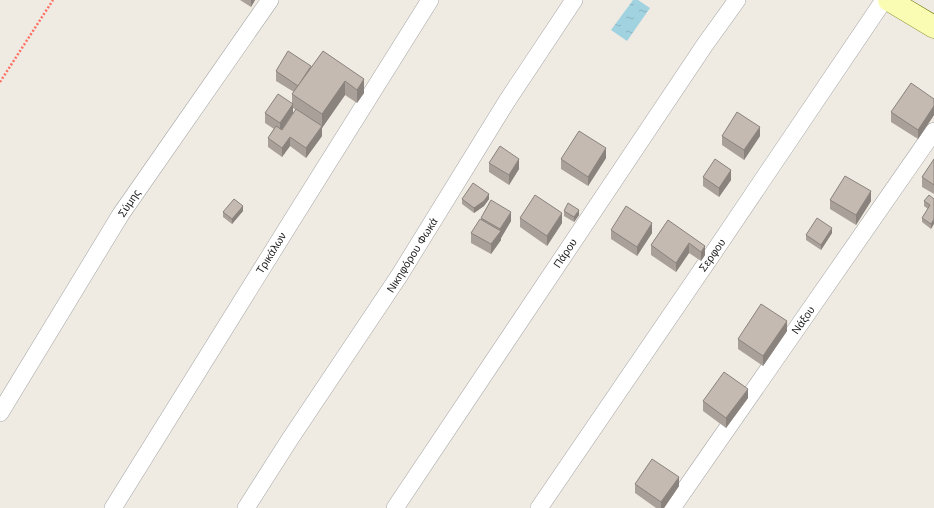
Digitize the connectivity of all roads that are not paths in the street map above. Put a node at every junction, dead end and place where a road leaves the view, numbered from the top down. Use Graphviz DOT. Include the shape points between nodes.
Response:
graph roads {
  1 [pos="270,0"];
  2 [pos="430,0"];
  3 [pos="574,0"];
  4 [pos="737,0"];
  5 [pos="884,0"];
  6 [pos="890,0"];
  7 [pos="934,26"];
  8 [pos="934,131"];
  9 [pos="0,412"];
  10 [pos="113,508"];
  11 [pos="246,508"];
  12 [pos="395,508"];
  13 [pos="539,508"];
  14 [pos="672,508"];
  1 -- 9 [label="street, Σύμης" via="121,214"];
  2 -- 10 [label="street, Τρικάλων"];
  3 -- 11 [label="street, Νικηφόρου Φωκά" via="506,101 399,276"];
  4 -- 12 [label="street, Πάρου" via="678,84"];
  5 -- 13 [label="street, Σερφου"];
  6 -- 7 [label="street"];
  8 -- 14 [label="street, Νάξου"];
}
